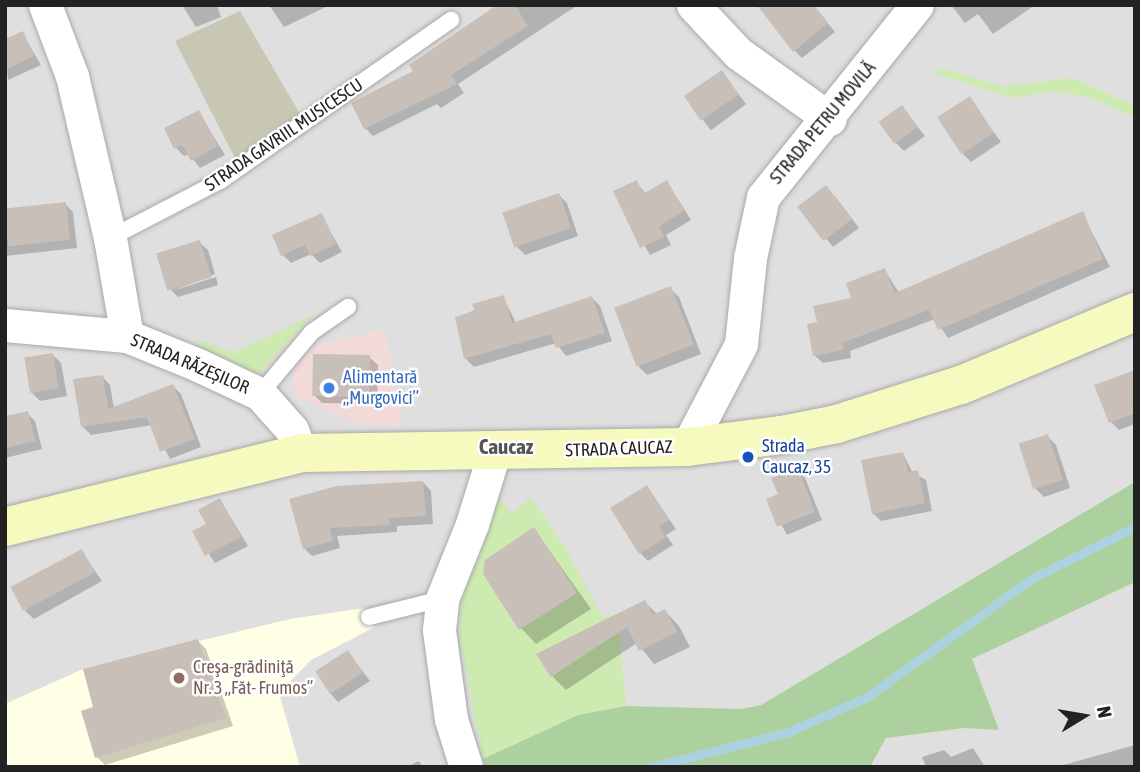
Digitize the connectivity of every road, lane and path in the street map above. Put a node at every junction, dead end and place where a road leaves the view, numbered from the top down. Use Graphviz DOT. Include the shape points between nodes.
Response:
graph roads {
  1 [pos="45,5"];
  2 [pos="693,5"];
  3 [pos="917,5"];
  4 [pos="451,20"];
  5 [pos="830,119"];
  6 [pos="110,238"];
  7 [pos="348,307"];
  8 [pos="1135,312"];
  9 [pos="5,325"];
  10 [pos="127,336"];
  11 [pos="260,394"];
  12 [pos="687,447"];
  13 [pos="301,453"];
  14 [pos="494,453"];
  15 [pos="5,527"];
  16 [pos="442,599"];
  17 [pos="369,617"];
  18 [pos="466,767"];
  1 -- 6 [label="street" via="72,76"];
  2 -- 5 [label="street" via="738,53"];
  3 -- 5 [label="street, STRADA PETRU MOVILĂ"];
  4 -- 6 [label="lane, STRADA GAVRIIL MUSICESCU" via="220,181"];
  5 -- 12 [label="street, STRADA PETRU MOVILĂ" via="762,197 741,344"];
  6 -- 10 [label="street"];
  7 -- 11 [label="lane" via="312,332"];
  8 -- 12 [label="street, STRADA CAUCAZ" via="961,385 886,410 782,435"];
  9 -- 10 [label="street, STRADA RĂZEȘILOR"];
  10 -- 11 [label="street, STRADA RĂZEȘILOR"];
  11 -- 13 [label="street, STRADA RĂZEȘILOR" via="278,410"];
  12 -- 14 [label="street, STRADA CAUCAZ"];
  13 -- 14 [label="street, STRADA CAUCAZ"];
  13 -- 15 [label="street, STRADA CAUCAZ"];
  14 -- 16 [label="street"];
  16 -- 17 [label="lane"];
  16 -- 18 [label="street" via="440,660"];
}
